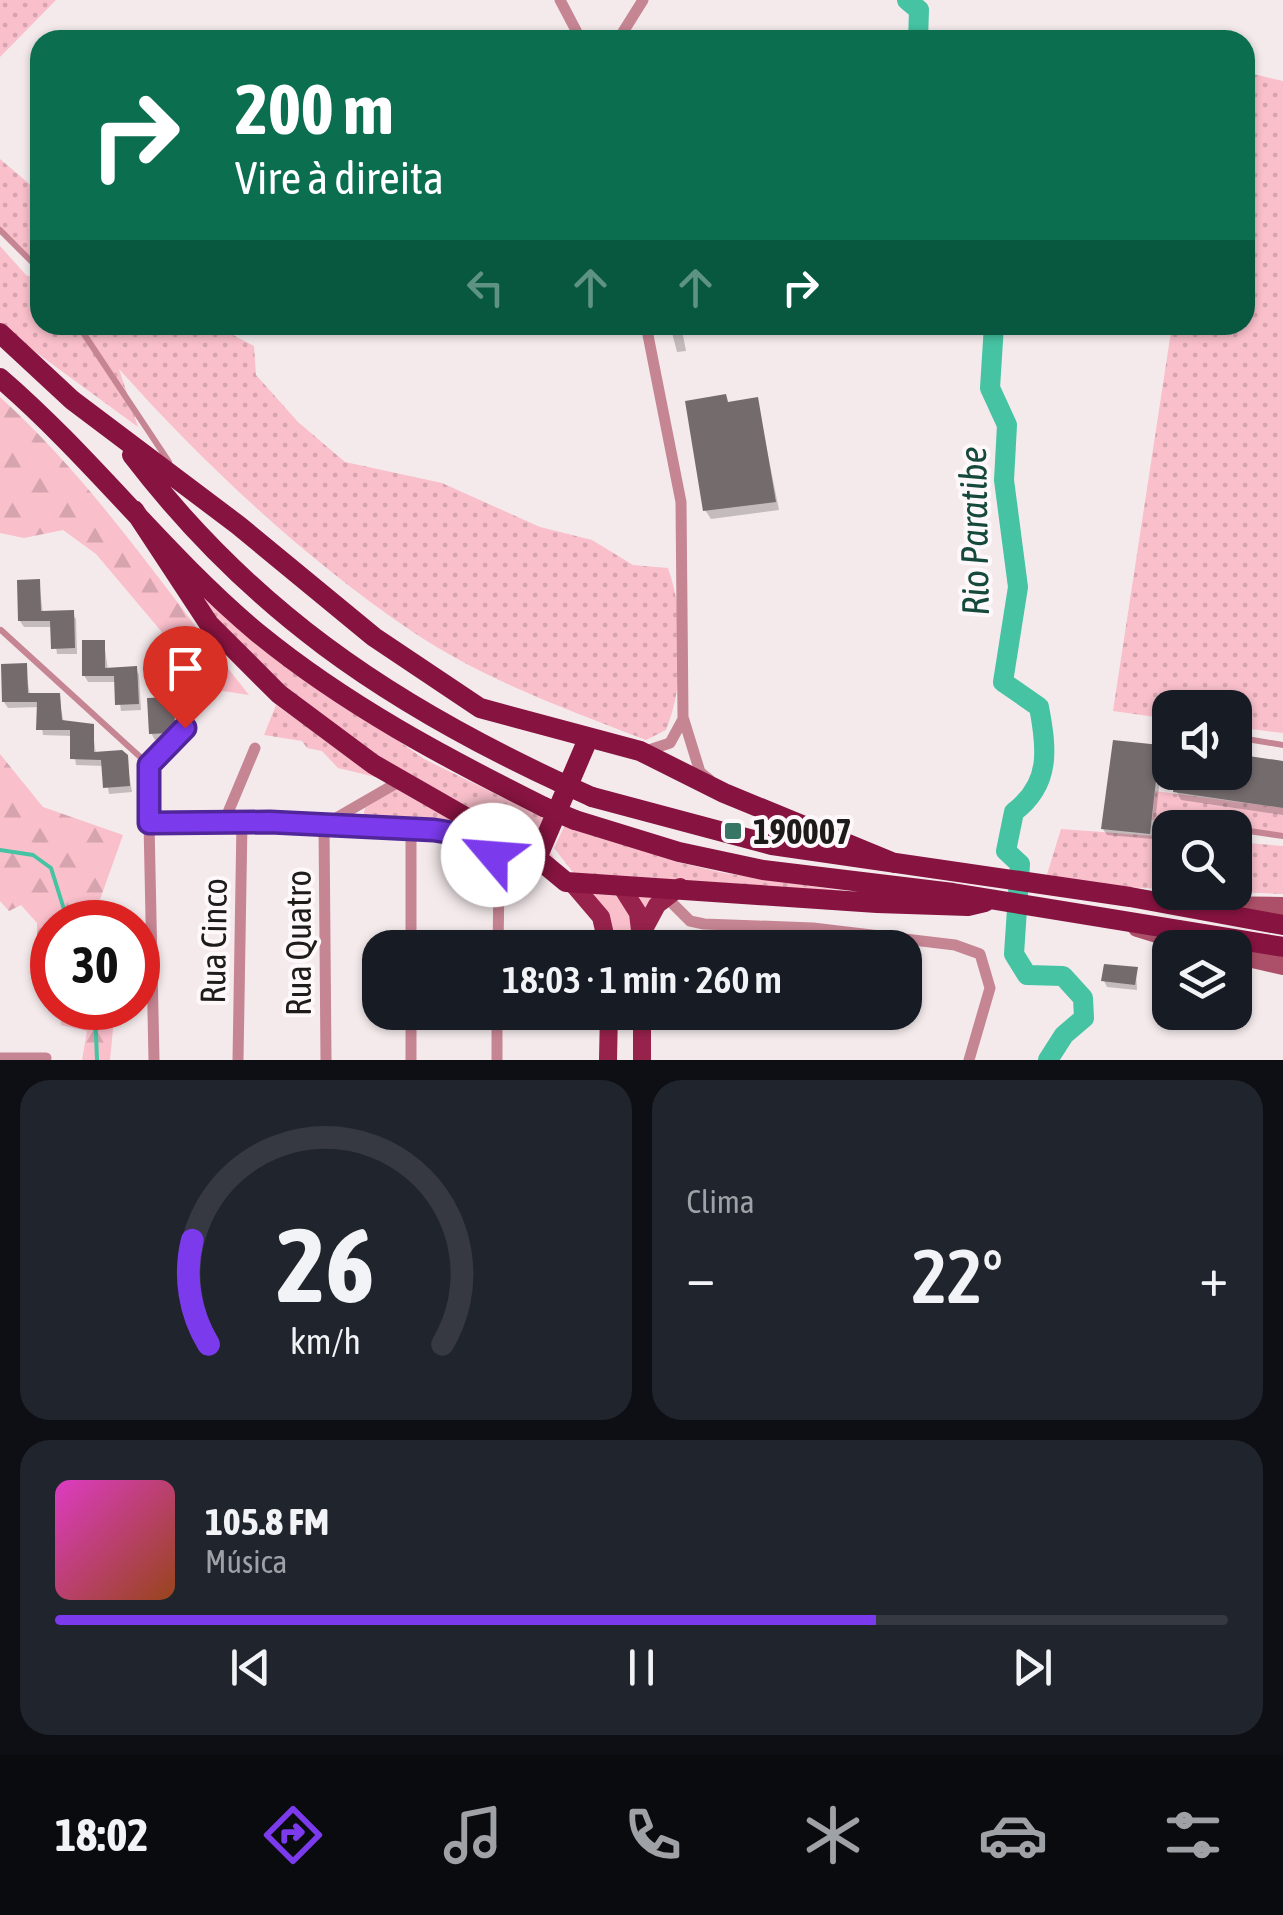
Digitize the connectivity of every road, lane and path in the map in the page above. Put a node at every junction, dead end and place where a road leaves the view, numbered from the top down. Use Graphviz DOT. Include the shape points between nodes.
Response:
graph roads {
  1 [pos="560,0"];
  2 [pos="643,0"];
  3 [pos="576,30"];
  4 [pos="624,30"];
  5 [pos="0,230"];
  6 [pos="30,260"];
  7 [pos="0,333"];
  8 [pos="84,335"];
  9 [pos="648,335"];
  10 [pos="0,378"];
  11 [pos="119,437"];
  12 [pos="201,496"];
  13 [pos="134,510"];
  14 [pos="1,630"];
  15 [pos="683,717"];
  16 [pos="185,728"];
  17 [pos="588,740"];
  18 [pos="1252,740"];
  19 [pos="1283,745"];
  20 [pos="255,748"];
  21 [pos="640,751"];
  22 [pos="149,765"];
  23 [pos="402,780"];
  24 [pos="724,793"];
  25 [pos="224,822"];
  26 [pos="242,822"];
  27 [pos="149,823"];
  28 [pos="324,825"];
  29 [pos="411,828"];
  30 [pos="1252,831"];
  31 [pos="1283,836"];
  32 [pos="536,858"];
  33 [pos="894,863"];
  34 [pos="572,884"];
  35 [pos="622,886"];
  36 [pos="673,892"];
  37 [pos="1152,901"];
  38 [pos="994,903"];
  39 [pos="1252,906"];
  40 [pos="1283,906"];
  41 [pos="1204,910"];
  42 [pos="1118,921"];
  43 [pos="1283,925"];
  44 [pos="411,930"];
  45 [pos="498,930"];
  46 [pos="604,930"];
  47 [pos="640,930"];
  48 [pos="648,930"];
  49 [pos="822,930"];
  50 [pos="1152,932"];
  51 [pos="922,944"];
  52 [pos="1283,948"];
  53 [pos="1252,960"];
  54 [pos="1283,966"];
  55 [pos="410,1030"];
  56 [pos="497,1030"];
  57 [pos="609,1030"];
  58 [pos="642,1030"];
  59 [pos="0,1058"];
  60 [pos="46,1058"];
  61 [pos="154,1060"];
  62 [pos="238,1060"];
  63 [pos="326,1060"];
  64 [pos="410,1060"];
  65 [pos="497,1060"];
  66 [pos="608,1060"];
  67 [pos="642,1060"];
  68 [pos="966,1060"];
  1 -- 3 [label="street"];
  2 -- 4 [label="street"];
  5 -- 6 [label="lane"];
  7 -- 11 [label="highway"];
  8 -- 12 [label="lane" via="143,428"];
  9 -- 15 [label="street" via="680,502"];
  10 -- 13 [label="highway"];
  11 -- 12 [label="highway"];
  11 -- 33 [label="highway, bridge" via="204,542 344,662 438,724 592,797 711,832"];
  12 -- 17 [label="highway" via="374,637 480,708"];
  13 -- 23 [label="highway" via="229,648 309,719"];
  13 -- 38 [label="highway, bridge" via="258,633 330,686 433,752 544,807 679,852 763,870"];
  14 -- 22 [label="lane"];
  15 -- 21 [label="street" via="670,744"];
  15 -- 24 [label="street" via="700,772"];
  16 -- 22 [label="lane"];
  17 -- 21 [label="highway"];
  17 -- 32 [label="highway"];
  18 -- 19 [label="lane"];
  20 -- 25 [label="street"];
  21 -- 24 [label="highway"];
  22 -- 27 [label="lane"];
  23 -- 28 [label="street"];
  23 -- 32 [label="highway"];
  24 -- 33 [label="highway"];
  25 -- 26 [label="street"];
  25 -- 27 [label="street"];
  26 -- 28 [label="street"];
  26 -- 62 [label="street, Rua Cinco"];
  27 -- 61 [label="street"];
  28 -- 29 [label="street"];
  28 -- 63 [label="street, Rua Quatro"];
  29 -- 44 [label="street"];
  29 -- 45 [label="street" via="452,833 493,855"];
  30 -- 31 [label="lane"];
  32 -- 34 [label="highway"];
  33 -- 37 [label="highway"];
  34 -- 35 [label="highway"];
  34 -- 46 [label="main road" via="601,917"];
  35 -- 36 [label="highway"];
  35 -- 47 [label="main road" via="634,902"];
  36 -- 38 [label="highway" via="877,904"];
  36 -- 48 [label="main road"];
  36 -- 49 [label="street" via="690,921"];
  38 -- 42 [label="highway"];
  39 -- 40 [label="main road"];
  41 -- 43 [label="highway"];
  42 -- 50 [label="main road"];
  42 -- 52 [label="highway"];
  51 -- 68 [label="street" via="980,954 990,988"];
  53 -- 54 [label="main road"];
  55 -- 64 [label="street"];
  56 -- 65 [label="street"];
  57 -- 66 [label="main road"];
  58 -- 67 [label="main road"];
  59 -- 60 [label="street"];
}
